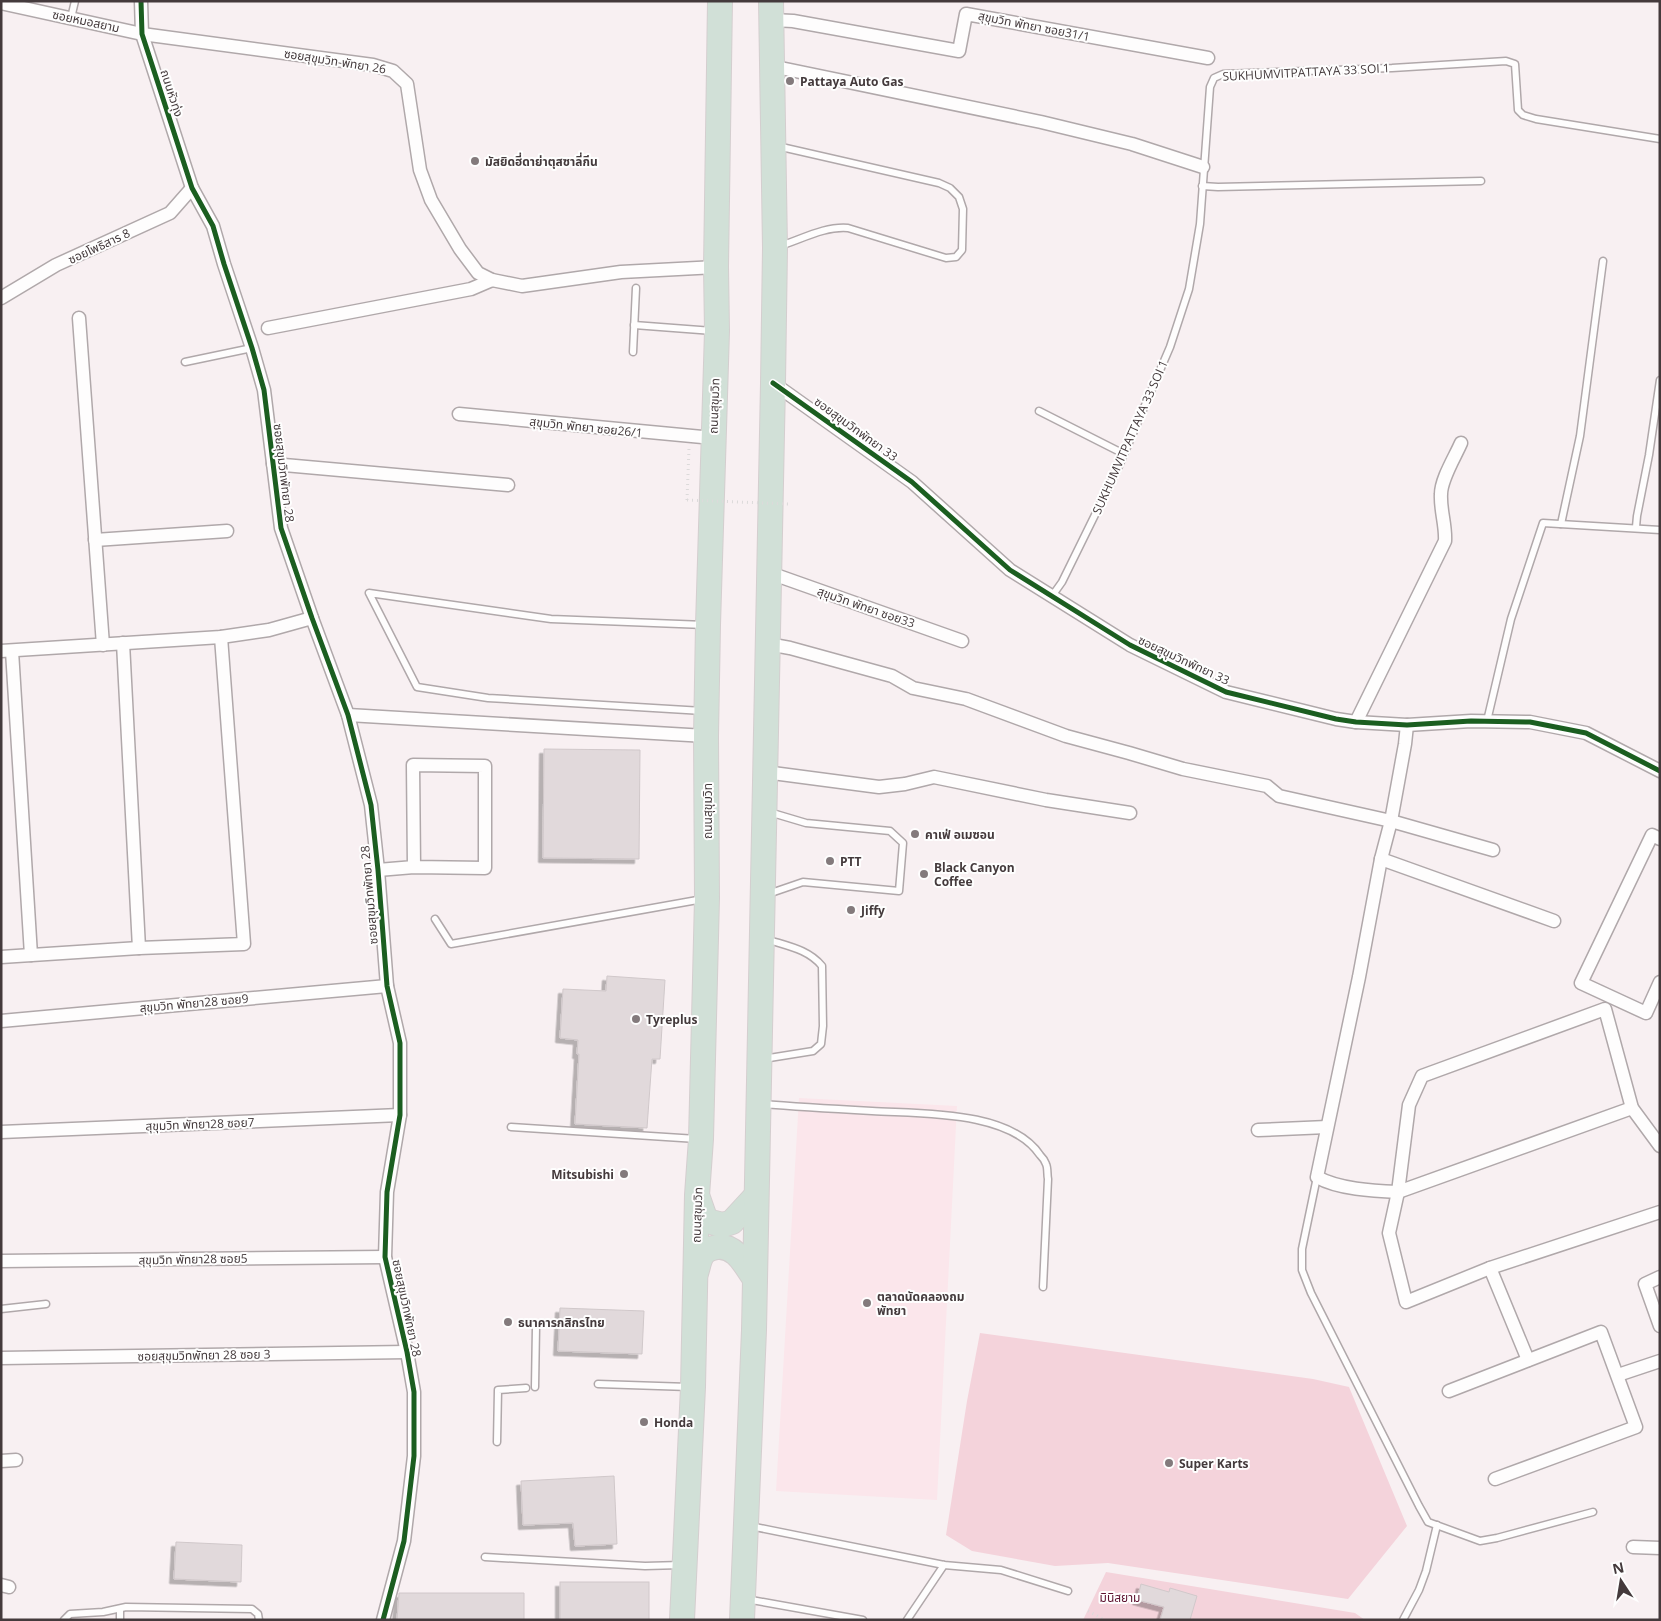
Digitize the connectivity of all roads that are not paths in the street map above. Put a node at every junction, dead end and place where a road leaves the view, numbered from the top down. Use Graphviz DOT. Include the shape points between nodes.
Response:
graph roads {
  1 [pos="75,1"];
  2 [pos="141,1"];
  3 [pos="720,1"];
  4 [pos="1,3"];
  5 [pos="771,11"];
  6 [pos="71,18"];
  7 [pos="142,34"];
  8 [pos="1208,58"];
  9 [pos="771,66"];
  10 [pos="1660,138"];
  11 [pos="774,145"];
  12 [pos="1203,167"];
  13 [pos="1481,181"];
  14 [pos="1202,186"];
  15 [pos="192,188"];
  16 [pos="775,248"];
  17 [pos="1603,261"];
  18 [pos="716,267"];
  19 [pos="492,280"];
  20 [pos="636,288"];
  21 [pos="1,298"];
  22 [pos="79,318"];
  23 [pos="634,325"];
  24 [pos="268,328"];
  25 [pos="717,331"];
  26 [pos="252,348"];
  27 [pos="633,352"];
  28 [pos="185,362"];
  29 [pos="1660,380"];
  30 [pos="773,383"];
  31 [pos="1039,411"];
  32 [pos="459,414"];
  33 [pos="713,438"];
  34 [pos="1461,443"];
  35 [pos="1124,454"];
  36 [pos="273,464"];
  37 [pos="508,485"];
  38 [pos="1561,524"];
  39 [pos="1636,528"];
  40 [pos="1660,530"];
  41 [pos="227,531"];
  42 [pos="95,540"];
  43 [pos="770,573"];
  44 [pos="1052,596"];
  45 [pos="312,618"];
  46 [pos="708,625"];
  47 [pos="221,637"];
  48 [pos="962,641"];
  49 [pos="123,643"];
  50 [pos="768,644"];
  51 [pos="102,645"];
  52 [pos="7,651"];
  53 [pos="707,711"];
  54 [pos="348,716"];
  55 [pos="1356,722"];
  56 [pos="1487,722"];
  57 [pos="1406,725"];
  58 [pos="706,736"];
  59 [pos="1660,771"];
  60 [pos="765,772"];
  61 [pos="765,811"];
  62 [pos="1130,813"];
  63 [pos="1391,821"];
  64 [pos="1660,838"];
  65 [pos="1493,850"];
  66 [pos="1381,859"];
  67 [pos="414,867"];
  68 [pos="378,870"];
  69 [pos="763,896"];
  70 [pos="707,898"];
  71 [pos="434,919"];
  72 [pos="1554,921"];
  73 [pos="763,938"];
  74 [pos="139,948"];
  75 [pos="31,954"];
  76 [pos="1,957"];
  77 [pos="1660,982"];
  78 [pos="387,986"];
  79 [pos="1,1021"];
  80 [pos="760,1060"];
  81 [pos="758,1104"];
  82 [pos="1632,1108"];
  83 [pos="400,1115"];
  84 [pos="511,1127"];
  85 [pos="1327,1127"];
  86 [pos="1258,1130"];
  87 [pos="1,1132"];
  88 [pos="701,1139"];
  89 [pos="1660,1146"];
  90 [pos="1317,1177"];
  91 [pos="1398,1192"];
  92 [pos="697,1195"];
  93 [pos="756,1196"];
  94 [pos="1660,1212"];
  95 [pos="386,1257"];
  96 [pos="1,1261"];
  97 [pos="1490,1268"];
  98 [pos="696,1275"];
  99 [pos="1660,1277"];
  100 [pos="755,1279"];
  101 [pos="1043,1287"];
  102 [pos="46,1304"];
  103 [pos="1,1309"];
  104 [pos="1660,1326"];
  105 [pos="536,1327"];
  106 [pos="407,1352"];
  107 [pos="1,1358"];
  108 [pos="1528,1360"];
  109 [pos="1660,1361"];
  110 [pos="1618,1375"];
  111 [pos="598,1384"];
  112 [pos="535,1387"];
  113 [pos="693,1387"];
  114 [pos="526,1388"];
  115 [pos="1449,1391"];
  116 [pos="497,1442"];
  117 [pos="16,1460"];
  118 [pos="1,1462"];
  119 [pos="1496,1479"];
  120 [pos="1594,1512"];
  121 [pos="1437,1525"];
  122 [pos="747,1526"];
  123 [pos="1633,1547"];
  124 [pos="1660,1548"];
  125 [pos="485,1557"];
  126 [pos="685,1565"];
  127 [pos="944,1565"];
  128 [pos="1068,1591"];
  129 [pos="120,1609"];
  130 [pos="743,1609"];
  131 [pos="64,1620"];
  132 [pos="120,1620"];
  133 [pos="259,1620"];
  134 [pos="383,1620"];
  135 [pos="682,1620"];
  136 [pos="863,1620"];
  137 [pos="907,1620"];
  138 [pos="1403,1620"];
  1 -- 6 [label="lane"];
  2 -- 7 [label="street, ถนนหัวทุ่ง"];
  3 -- 18 [label="highway, ถนนสุขุมวิท"];
  4 -- 6 [label="street, ซอยหมอสยาม"];
  5 -- 8 [label="street, สุขุมวิท พัทยา ซอย31/1" via="793,21 959,51 966,14"];
  5 -- 9 [label="highway"];
  6 -- 7 [label="street, ซอยหมอสยาม"];
  7 -- 15 [label="street, ถนนหัวทุ่ง"];
  7 -- 19 [label="street, ซอยสุขุมวิท-พัทยา 26" via="373,65 393,71 407,84 420,170 431,200 460,250 478,272"];
  9 -- 11 [label="highway"];
  9 -- 12 [label="street" via="1040,122 1132,144"];
  10 -- 12 [label="lane, SUKHUMVITPATTAYA 33 SOI 1" via="1523,116 1518,110 1515,64 1506,61 1224,74 1214,78 1210,86"];
  11 -- 16 [label="highway"];
  11 -- 16 [label="lane" via="939,183 959,197 963,209 962,250 956,257 946,258 838,227"];
  12 -- 14 [label="lane, SUKHUMVITPATTAYA 33 SOI 1"];
  13 -- 14 [label="lane"];
  14 -- 35 [label="lane, SUKHUMVITPATTAYA 33 SOI 1" via="1200,224 1189,289 1170,347"];
  15 -- 21 [label="street, ซอยโพธิสาร 8" via="170,213 56,265"];
  15 -- 26 [label="street, ซอยสุขุมวิทพัทยา 28" via="214,226"];
  16 -- 30 [label="highway"];
  17 -- 38 [label="lane" via="1580,436"];
  18 -- 19 [label="street, ซอยสุขุมวิท-พัทยา 26" via="621,272 522,286"];
  18 -- 25 [label="highway, ถนนสุขุมวิท"];
  19 -- 24 [label="street" via="471,289"];
  20 -- 23 [label="lane"];
  22 -- 42 [label="street"];
  23 -- 25 [label="lane"];
  23 -- 27 [label="lane"];
  25 -- 33 [label="highway, ถนนสุขุมวิท"];
  26 -- 28 [label="lane"];
  26 -- 36 [label="street, ซอยสุขุมวิทพัทยา 28" via="264,390"];
  29 -- 39 [label="lane"];
  30 -- 43 [label="highway"];
  30 -- 44 [label="street, ซอยสุขุมวิทพัทยา 33" via="912,482 1010,570"];
  31 -- 35 [label="lane"];
  32 -- 33 [label="street, สุขุมวิท พัทยา ซอย26/1"];
  33 -- 46 [label="highway, ถนนสุขุมวิท"];
  34 -- 55 [label="street" via="1441,487 1445,541"];
  35 -- 44 [label="lane, SUKHUMVITPATTAYA 33 SOI 1" via="1062,582"];
  36 -- 37 [label="street"];
  36 -- 45 [label="street, ซอยสุขุมวิทพัทยา 28" via="281,528"];
  38 -- 39 [label="lane"];
  38 -- 56 [label="lane" via="1543,523 1511,619"];
  39 -- 40 [label="lane"];
  41 -- 42 [label="street"];
  42 -- 51 [label="street"];
  43 -- 48 [label="street, สุขุมวิท พัทยา ซอย33"];
  43 -- 50 [label="highway"];
  44 -- 55 [label="street, ซอยสุขุมวิทพัทยา 33" via="1130,646 1226,692"];
  45 -- 47 [label="street" via="269,630"];
  45 -- 54 [label="street, ซอยสุขุมวิทพัทยา 28"];
  46 -- 53 [label="highway, ถนนสุขุมวิท"];
  46 -- 53 [label="lane" via="551,619 369,594 417,686 488,698"];
  47 -- 49 [label="street"];
  47 -- 74 [label="street" via="244,944"];
  49 -- 51 [label="street"];
  49 -- 74 [label="street"];
  50 -- 60 [label="highway"];
  50 -- 63 [label="street" via="892,676 913,688 966,699 1066,736 1183,769 1267,786 1279,796"];
  51 -- 52 [label="street"];
  52 -- 75 [label="street"];
  53 -- 58 [label="highway, ถนนสุขุมวิท"];
  54 -- 58 [label="street"];
  54 -- 68 [label="street, ซอยสุขุมวิทพัทยา 28" via="371,805"];
  55 -- 57 [label="street, ซอยสุขุมวิทพัทยา 33"];
  56 -- 57 [label="street, ซอยสุขุมวิทพัทยา 33"];
  56 -- 59 [label="street, ซอยสุขุมวิทพัทยา 33" via="1530,722 1586,733"];
  57 -- 63 [label="street"];
  58 -- 70 [label="highway, ถนนสุขุมวิท"];
  60 -- 61 [label="highway"];
  60 -- 62 [label="street" via="878,786 934,777"];
  61 -- 69 [label="highway"];
  61 -- 69 [label="lane" via="806,822 890,831 903,843 899,891 803,882"];
  63 -- 65 [label="street"];
  63 -- 66 [label="street"];
  64 -- 77 [label="street" via="1652,835 1581,984 1646,1013"];
  66 -- 72 [label="street"];
  66 -- 85 [label="street"];
  67 -- 67 [label="street" via="485,868 485,766 413,765"];
  67 -- 68 [label="street"];
  68 -- 78 [label="street, ซอยสุขุมวิทพัทยา 28"];
  69 -- 73 [label="highway"];
  70 -- 71 [label="lane" via="451,944"];
  70 -- 88 [label="highway, ถนนสุขุมวิท"];
  73 -- 80 [label="highway"];
  73 -- 80 [label="lane" via="805,951 822,966 823,1026 821,1044 812,1051"];
  74 -- 75 [label="street"];
  75 -- 76 [label="street"];
  78 -- 79 [label="street, สุขุมวิท พัทยา28 ซอย9"];
  78 -- 83 [label="street, ซอยสุขุมวิทพัทยา 28" via="400,1043"];
  80 -- 81 [label="highway"];
  81 -- 93 [label="highway"];
  81 -- 101 [label="lane" via="956,1116 982,1120 1026,1140 1046,1164 1048,1179"];
  82 -- 89 [label="street"];
  82 -- 91 [label="street"];
  82 -- 91 [label="street" via="1605,1010 1422,1076 1408,1105"];
  83 -- 87 [label="street, สุขุมวิท พัทยา28 ซอย7"];
  83 -- 95 [label="street, ซอยสุขุมวิทพัทยา 28" via="387,1192"];
  84 -- 88 [label="lane"];
  85 -- 86 [label="street"];
  85 -- 90 [label="street"];
  88 -- 92 [label="highway, ถนนสุขุมวิท"];
  90 -- 91 [label="street" via="1328,1184"];
  90 -- 121 [label="lane" via="1302,1249 1302,1270 1419,1506 1428,1522"];
  91 -- 97 [label="street" via="1390,1233 1406,1302"];
  92 -- 93 [label="highway" via="705,1218 723,1225 732,1222"];
  92 -- 98 [label="highway, ถนนสุขุมวิท"];
  93 -- 100 [label="highway"];
  94 -- 97 [label="street"];
  95 -- 96 [label="street, สุขุมวิท พัทยา28 ซอย5"];
  95 -- 106 [label="street, ซอยสุขุมวิทพัทยา 28"];
  97 -- 108 [label="street"];
  98 -- 100 [label="highway" via="702,1254 710,1248 720,1247 732,1250"];
  98 -- 113 [label="highway, ถนนสุขุมวิท"];
  99 -- 104 [label="street" via="1645,1284"];
  100 -- 122 [label="highway"];
  102 -- 103 [label="lane"];
  105 -- 112 [label="lane"];
  106 -- 107 [label="street, ซอยสุขุมวิทพัทยา 28 ซอย 3"];
  106 -- 134 [label="street, ซอยสุขุมวิทพัทยา 28" via="414,1392 414,1456 404,1541"];
  108 -- 110 [label="street" via="1601,1332"];
  108 -- 115 [label="street"];
  109 -- 110 [label="street"];
  110 -- 119 [label="street" via="1636,1426"];
  111 -- 113 [label="lane"];
  113 -- 126 [label="highway, ถนนสุขุมวิท"];
  114 -- 116 [label="lane" via="498,1390"];
  117 -- 118 [label="street"];
  120 -- 121 [label="lane" via="1480,1541"];
  121 -- 138 [label="lane" via="1426,1571"];
  122 -- 127 [label="lane"];
  122 -- 130 [label="highway"];
  123 -- 124 [label="street"];
  125 -- 126 [label="lane" via="645,1566"];
  126 -- 135 [label="highway, ถนนสุขุมวิท"];
  127 -- 128 [label="lane" via="1001,1570"];
  127 -- 137 [label="lane"];
  129 -- 131 [label="lane" via="70,1614"];
  129 -- 132 [label="lane"];
  129 -- 133 [label="lane" via="252,1609"];
  130 -- 136 [label="lane"];
}
